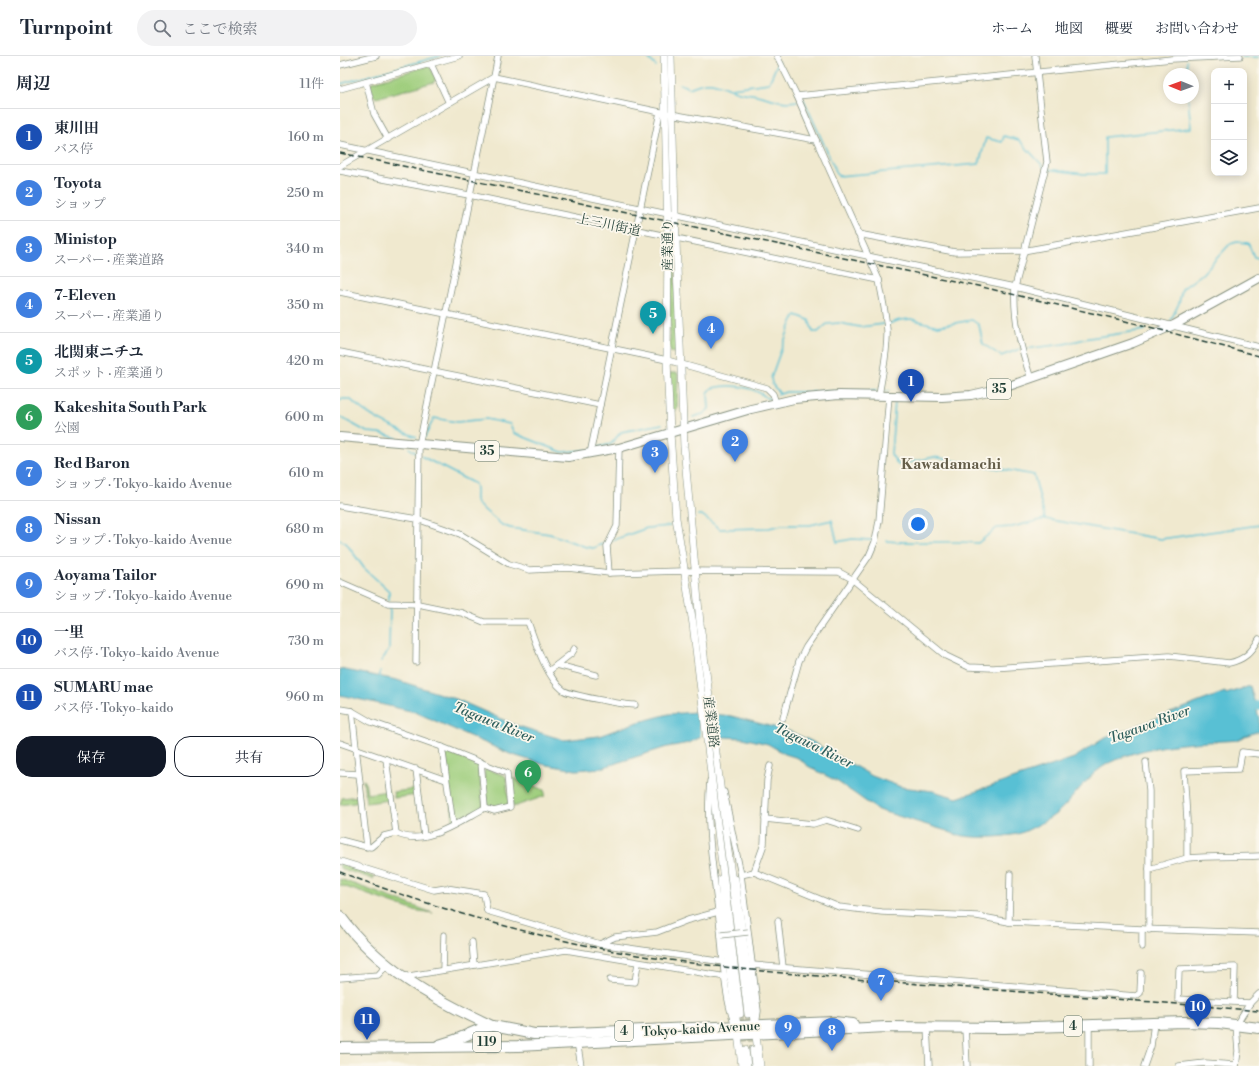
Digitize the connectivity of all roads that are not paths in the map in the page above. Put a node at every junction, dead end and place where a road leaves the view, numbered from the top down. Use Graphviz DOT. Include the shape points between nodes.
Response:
graph roads {
  1 [pos="376,56"];
  2 [pos="459,56"];
  3 [pos="498,56"];
  4 [pos="664,56"];
  5 [pos="671,56"];
  6 [pos="777,56"];
  7 [pos="1035,56"];
  8 [pos="1240,56"];
  9 [pos="367,57"];
  10 [pos="340,64"];
  11 [pos="432,64"];
  12 [pos="1036,73"];
  13 [pos="494,77"];
  14 [pos="366,82"];
  15 [pos="340,89"];
  16 [pos="797,96"];
  17 [pos="450,103"];
  18 [pos="666,113"];
  19 [pos="388,139"];
  20 [pos="816,140"];
  21 [pos="340,145"];
  22 [pos="368,151"];
  23 [pos="340,166"];
  24 [pos="340,171"];
  25 [pos="474,173"];
  26 [pos="469,195"];
  27 [pos="640,208"];
  28 [pos="1259,208"];
  29 [pos="671,214"];
  30 [pos="636,230"];
  31 [pos="858,234"];
  32 [pos="668,237"];
  33 [pos="676,238"];
  34 [pos="1023,251"];
  35 [pos="868,255"];
  36 [pos="1259,278"];
  37 [pos="878,280"];
  38 [pos="1015,287"];
  39 [pos="340,292"];
  40 [pos="445,314"];
  41 [pos="1174,325"];
  42 [pos="1259,347"];
  43 [pos="612,348"];
  44 [pos="340,352"];
  45 [pos="667,360"];
  46 [pos="681,364"];
  47 [pos="434,371"];
  48 [pos="1031,379"];
  49 [pos="879,396"];
  50 [pos="889,396"];
  51 [pos="776,403"];
  52 [pos="600,405"];
  53 [pos="684,430"];
  54 [pos="670,433"];
  55 [pos="340,437"];
  56 [pos="419,445"];
  57 [pos="619,448"];
  58 [pos="590,454"];
  59 [pos="340,506"];
  60 [pos="417,520"];
  61 [pos="683,571"];
  62 [pos="696,571"];
  63 [pos="609,573"];
  64 [pos="852,580"];
  65 [pos="340,582"];
  66 [pos="418,604"];
  67 [pos="1259,639"];
  68 [pos="575,648"];
  69 [pos="416,662"];
  70 [pos="557,665"];
  71 [pos="549,671"];
  72 [pos="596,675"];
  73 [pos="706,704"];
  74 [pos="635,705"];
  75 [pos="340,709"];
  76 [pos="352,711"];
  77 [pos="783,718"];
  78 [pos="340,743"];
  79 [pos="442,747"];
  80 [pos="357,748"];
  81 [pos="1259,754"];
  82 [pos="386,759"];
  83 [pos="481,762"];
  84 [pos="1146,762"];
  85 [pos="714,766"];
  86 [pos="770,766"];
  87 [pos="416,769"];
  88 [pos="340,773"];
  89 [pos="358,774"];
  90 [pos="446,780"];
  91 [pos="485,808"];
  92 [pos="765,819"];
  93 [pos="453,825"];
  94 [pos="858,830"];
  95 [pos="396,833"];
  96 [pos="424,836"];
  97 [pos="340,840"];
  98 [pos="723,840"];
  99 [pos="367,847"];
  100 [pos="1259,856"];
  101 [pos="1187,858"];
  102 [pos="340,861"];
  103 [pos="1149,868"];
  104 [pos="754,872"];
  105 [pos="1010,874"];
  106 [pos="741,875"];
  107 [pos="718,912"];
  108 [pos="340,916"];
  109 [pos="778,921"];
  110 [pos="1009,922"];
  111 [pos="1142,930"];
  112 [pos="1149,930"];
  113 [pos="748,932"];
  114 [pos="1259,932"];
  115 [pos="444,935"];
  116 [pos="721,935"];
  117 [pos="472,942"];
  118 [pos="600,944"];
  119 [pos="1142,947"];
  120 [pos="724,962"];
  121 [pos="638,963"];
  122 [pos="474,964"];
  123 [pos="752,964"];
  124 [pos="387,965"];
  125 [pos="783,967"];
  126 [pos="442,970"];
  127 [pos="1141,973"];
  128 [pos="403,977"];
  129 [pos="340,978"];
  130 [pos="726,978"];
  131 [pos="610,980"];
  132 [pos="1259,994"];
  133 [pos="1234,1002"];
  134 [pos="1250,1003"];
  135 [pos="467,1014"];
  136 [pos="744,1014"];
  137 [pos="1154,1023"];
  138 [pos="1089,1025"];
  139 [pos="1236,1025"];
  140 [pos="493,1026"];
  141 [pos="927,1027"];
  142 [pos="964,1028"];
  143 [pos="1259,1028"];
  144 [pos="756,1030"];
  145 [pos="737,1031"];
  146 [pos="577,1038"];
  147 [pos="457,1039"];
  148 [pos="561,1043"];
  149 [pos="434,1046"];
  150 [pos="518,1046"];
  151 [pos="340,1048"];
  152 [pos="1205,1065"];
  153 [pos="581,1066"];
  154 [pos="742,1066"];
  155 [pos="747,1066"];
  156 [pos="755,1066"];
  157 [pos="760,1066"];
  158 [pos="929,1066"];
  159 [pos="967,1066"];
  160 [pos="1089,1066"];
  161 [pos="1144,1066"];
  162 [pos="1179,1066"];
  163 [pos="1236,1066"];
  1 -- 9 [label="street"];
  2 -- 11 [label="street"];
  3 -- 13 [label="street"];
  4 -- 18 [label="street, 産業通り"];
  5 -- 18 [label="street, 産業通り"];
  6 -- 16 [label="street"];
  7 -- 12 [label="street"];
  8 -- 12 [label="street" via="1172,59"];
  9 -- 10 [label="street"];
  11 -- 14 [label="street"];
  11 -- 17 [label="street"];
  12 -- 16 [label="street"];
  12 -- 34 [label="street" via="1047,162"];
  13 -- 17 [label="street"];
  13 -- 18 [label="street"];
  13 -- 25 [label="street"];
  14 -- 15 [label="street"];
  14 -- 19 [label="street" via="374,114"];
  16 -- 20 [label="street"];
  17 -- 19 [label="street"];
  18 -- 20 [label="street"];
  18 -- 27 [label="street"];
  18 -- 29 [label="street, 産業通り"];
  19 -- 22 [label="street"];
  20 -- 31 [label="street"];
  21 -- 22 [label="street"];
  22 -- 23 [label="street"];
  22 -- 25 [label="street"];
  24 -- 26 [label="street, 上三川街道"];
  25 -- 26 [label="street"];
  25 -- 27 [label="street"];
  26 -- 30 [label="street, 上三川街道"];
  26 -- 40 [label="street"];
  27 -- 29 [label="street"];
  27 -- 30 [label="street"];
  28 -- 34 [label="street"];
  29 -- 32 [label="street, 産業通り"];
  29 -- 33 [label="street, 産業通り"];
  29 -- 35 [label="street"];
  30 -- 32 [label="street, 上三川街道"];
  30 -- 43 [label="street"];
  31 -- 34 [label="street" via="955,252"];
  31 -- 35 [label="street"];
  32 -- 33 [label="street, 上三川街道"];
  32 -- 45 [label="street, 産業通り"];
  33 -- 37 [label="street, 上三川街道"];
  33 -- 46 [label="street, 産業通り"];
  34 -- 38 [label="street"];
  35 -- 37 [label="street"];
  35 -- 38 [label="street"];
  36 -- 41 [label="main road, 35"];
  37 -- 49 [label="street" via="884,302 887,330"];
  38 -- 41 [label="street"];
  38 -- 48 [label="street" via="1017,332"];
  39 -- 40 [label="street"];
  40 -- 43 [label="street"];
  40 -- 47 [label="street"];
  41 -- 42 [label="street"];
  41 -- 48 [label="main road, 35" via="1115,350"];
  43 -- 45 [label="street"];
  43 -- 52 [label="street"];
  44 -- 47 [label="street"];
  45 -- 46 [label="street"];
  45 -- 54 [label="street, 産業通り"];
  46 -- 51 [label="street" via="767,388 773,394"];
  46 -- 53 [label="street, 産業通り"];
  47 -- 52 [label="street"];
  47 -- 56 [label="street"];
  48 -- 50 [label="main road, 35" via="997,390 961,397"];
  49 -- 50 [label="main road, 35"];
  49 -- 51 [label="main road, 35" via="826,396"];
  50 -- 64 [label="street" via="877,534 869,556"];
  51 -- 53 [label="main road, 35"];
  52 -- 58 [label="street"];
  53 -- 54 [label="main road, 35"];
  53 -- 62 [label="street, 産業道路"];
  54 -- 57 [label="main road, 35"];
  54 -- 61 [label="street, 産業道路"];
  55 -- 56 [label="main road, 35"];
  56 -- 58 [label="main road, 35" via="553,457"];
  56 -- 60 [label="street"];
  57 -- 58 [label="main road, 35"];
  57 -- 63 [label="street" via="617,526 607,546"];
  59 -- 60 [label="street"];
  60 -- 63 [label="street" via="460,534 510,564 530,570 568,568"];
  60 -- 66 [label="street"];
  61 -- 62 [label="street"];
  61 -- 63 [label="street"];
  61 -- 73 [label="street, 産業道路"];
  62 -- 64 [label="street" via="839,572"];
  62 -- 73 [label="street, 産業道路"];
  64 -- 67 [label="street" via="939,652 969,667 993,668 1169,656 1229,663 1250,653"];
  64 -- 77 [label="street" via="799,661"];
  65 -- 66 [label="street" via="388,603"];
  66 -- 69 [label="street"];
  66 -- 71 [label="street" via="462,613 484,622 528,622"];
  68 -- 70 [label="street"];
  70 -- 71 [label="street"];
  70 -- 72 [label="street"];
  71 -- 74 [label="street" via="563,691"];
  73 -- 85 [label="street, 産業道路"];
  75 -- 76 [label="street"];
  76 -- 79 [label="street" via="371,722"];
  76 -- 80 [label="street"];
  78 -- 80 [label="street"];
  79 -- 83 [label="street"];
  79 -- 90 [label="street"];
  80 -- 82 [label="street"];
  80 -- 89 [label="street"];
  81 -- 101 [label="street" via="1242,752 1239,769 1184,771"];
  82 -- 87 [label="street"];
  82 -- 95 [label="street"];
  83 -- 91 [label="street"];
  83 -- 91 [label="street" via="507,773 510,807 494,811"];
  84 -- 103 [label="street" via="1149,791"];
  85 -- 98 [label="street, 産業道路"];
  85 -- 106 [label="street"];
  85 -- 107 [label="street" via="709,791 710,829"];
  86 -- 92 [label="street"];
  87 -- 90 [label="street"];
  87 -- 96 [label="street"];
  88 -- 89 [label="street"];
  89 -- 99 [label="street"];
  90 -- 93 [label="street"];
  91 -- 93 [label="street"];
  92 -- 94 [label="street" via="813,824 826,820"];
  92 -- 104 [label="street" via="762,852"];
  93 -- 96 [label="street"];
  95 -- 96 [label="street" via="404,837"];
  95 -- 99 [label="street" via="384,836 371,847"];
  97 -- 99 [label="street"];
  98 -- 136 [label="street, 産業道路"];
  98 -- 144 [label="street" via="737,888"];
  98 -- 145 [label="street" via="721,890"];
  100 -- 101 [label="street"];
  101 -- 103 [label="street"];
  102 -- 118 [label="street" via="434,890 446,888 484,894 487,911"];
  103 -- 112 [label="street"];
  104 -- 106 [label="street"];
  104 -- 110 [label="street" via="843,908 977,916"];
  105 -- 110 [label="street"];
  106 -- 113 [label="street"];
  107 -- 116 [label="street"];
  107 -- 118 [label="street" via="657,932 615,937"];
  108 -- 124 [label="highway, 4" via="354,934"];
  109 -- 125 [label="street"];
  110 -- 111 [label="street"];
  111 -- 112 [label="street"];
  111 -- 119 [label="street"];
  112 -- 114 [label="street"];
  113 -- 116 [label="street, bridge"];
  113 -- 123 [label="street"];
  115 -- 126 [label="street"];
  116 -- 120 [label="street"];
  117 -- 122 [label="street"];
  118 -- 120 [label="street"];
  120 -- 130 [label="street"];
  121 -- 122 [label="street" via="566,950"];
  121 -- 130 [label="street"];
  121 -- 131 [label="street" via="636,982"];
  122 -- 126 [label="street"];
  123 -- 125 [label="street"];
  123 -- 144 [label="street" via="758,1011"];
  124 -- 128 [label="highway, 4"];
  124 -- 129 [label="street" via="378,975"];
  125 -- 127 [label="street" via="1136,996 1140,993"];
  126 -- 128 [label="street"];
  128 -- 135 [label="highway, 4"];
  130 -- 145 [label="street" via="731,1014"];
  132 -- 134 [label="street"];
  133 -- 133 [label="street" via="1178,999 1179,969 1235,967"];
  133 -- 134 [label="street"];
  134 -- 139 [label="street"];
  135 -- 140 [label="highway, 4"];
  135 -- 147 [label="highway" via="468,1028"];
  137 -- 138 [label="highway, Tokyo-kaido Avenue / 4"];
  137 -- 139 [label="highway, Tokyo-kaido Avenue / 4"];
  137 -- 161 [label="street" via="1151,1046"];
  138 -- 142 [label="highway, Tokyo-kaido Avenue / 4"];
  138 -- 160 [label="street"];
  139 -- 143 [label="highway, Tokyo-kaido Avenue / 4"];
  139 -- 163 [label="street"];
  140 -- 146 [label="highway, Tokyo-kaido Avenue / 4" via="534,1034"];
  140 -- 147 [label="highway, 119"];
  140 -- 148 [label="highway, 4" via="512,1035"];
  141 -- 142 [label="highway, Tokyo-kaido Avenue / 4"];
  141 -- 144 [label="highway, Tokyo-kaido Avenue / 4"];
  141 -- 158 [label="street"];
  142 -- 159 [label="street"];
  144 -- 145 [label="highway, Tokyo-kaido Avenue / 4"];
  144 -- 157 [label="street"];
  145 -- 146 [label="highway, Tokyo-kaido Avenue / 4"];
  145 -- 154 [label="street"];
  146 -- 148 [label="highway, Tokyo-kaido Avenue / 4"];
  146 -- 153 [label="street"];
  147 -- 149 [label="highway, 119"];
  147 -- 150 [label="highway, 119" via="473,1042 511,1041"];
  148 -- 150 [label="highway, 119"];
  149 -- 150 [label="highway, 119"];
  149 -- 151 [label="highway, 119"];
  152 -- 162 [label="street"];
  152 -- 163 [label="street"];
  155 -- 156 [label="street" via="749,1050"];
}
